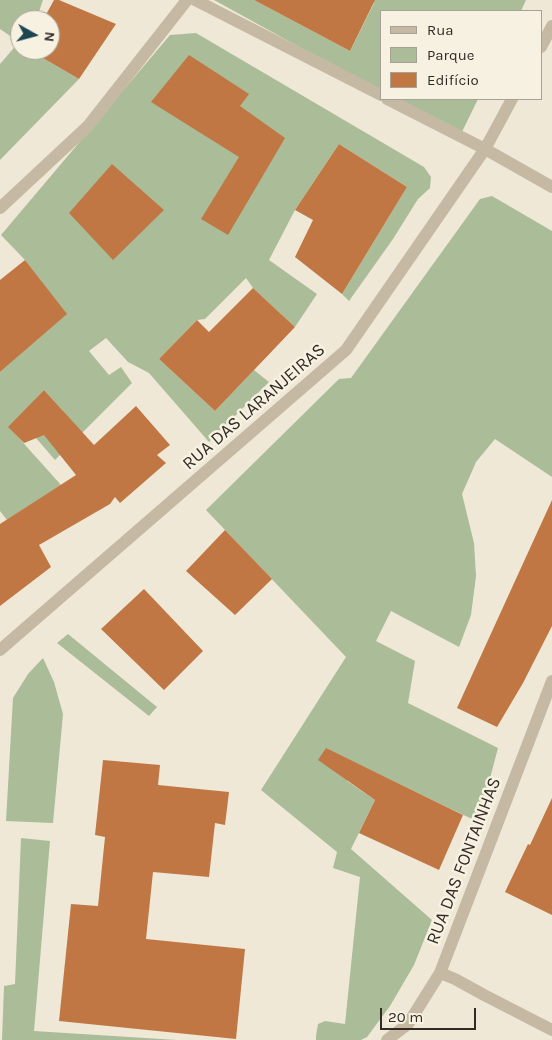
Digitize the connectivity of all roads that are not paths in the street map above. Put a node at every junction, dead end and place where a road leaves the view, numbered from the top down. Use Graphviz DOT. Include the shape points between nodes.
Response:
graph roads {
  1 [pos="186,0"];
  2 [pos="194,0"];
  3 [pos="552,26"];
  4 [pos="542,45"];
  5 [pos="380,94"];
  6 [pos="390,100"];
  7 [pos="511,100"];
  8 [pos="485,148"];
  9 [pos="552,187"];
  10 [pos="0,208"];
  11 [pos="0,650"];
  12 [pos="552,681"];
  13 [pos="440,973"];
  14 [pos="552,1030"];
  15 [pos="387,1040"];
  1 -- 10 [label="street" via="88,126"];
  2 -- 5 [label="street"];
  3 -- 4 [label="street"];
  6 -- 8 [label="street"];
  7 -- 8 [label="street, RUA DAS LARANJEIRAS"];
  8 -- 9 [label="street"];
  8 -- 11 [label="street, RUA DAS LARANJEIRAS" via="346,350"];
  12 -- 13 [label="street, RUA DAS FONTAINHAS"];
  13 -- 14 [label="street"];
  13 -- 15 [label="street, RUA DAS FONTAINHAS" via="408,1024"];
}
